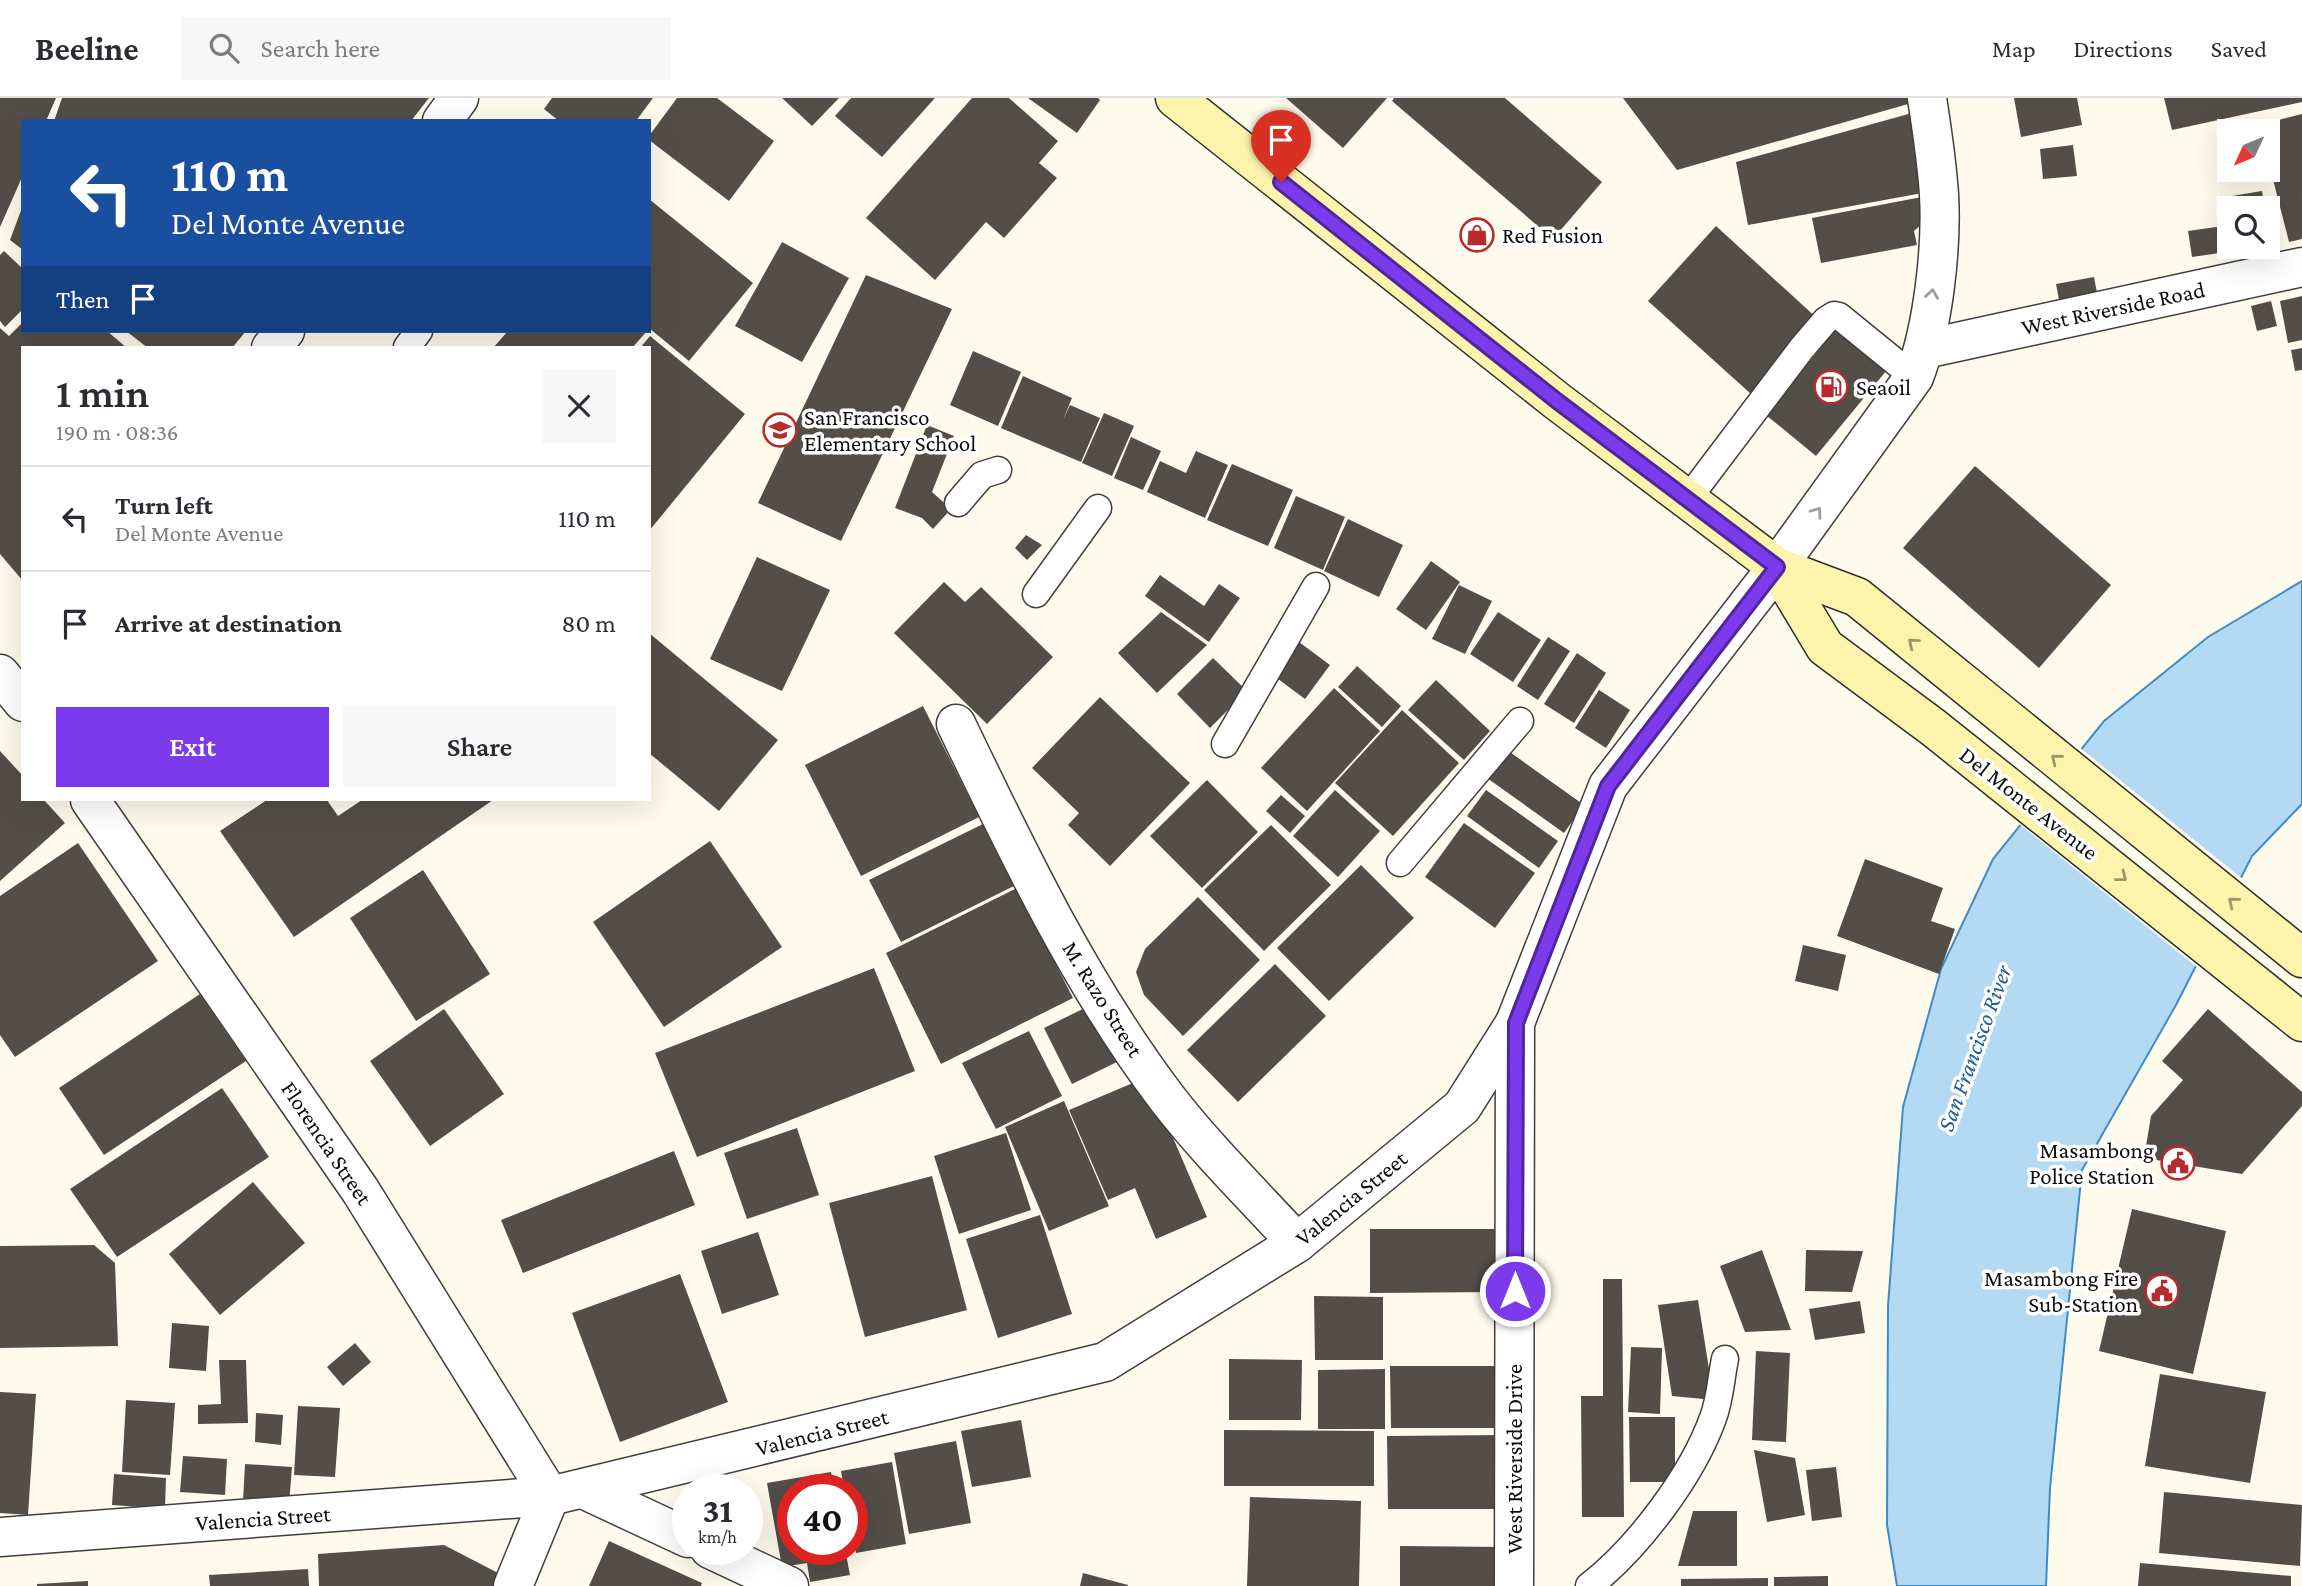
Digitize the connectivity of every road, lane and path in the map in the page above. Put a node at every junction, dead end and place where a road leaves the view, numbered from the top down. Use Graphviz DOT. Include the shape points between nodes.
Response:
graph roads {
  1 [pos="1175,98"];
  2 [pos="1927,98"];
  3 [pos="2302,267"];
  4 [pos="1920,363"];
  5 [pos="998,470"];
  6 [pos="1687,500"];
  7 [pos="958,503"];
  8 [pos="1098,508"];
  9 [pos="1777,567"];
  10 [pos="1316,586"];
  11 [pos="1036,594"];
  12 [pos="1520,721"];
  13 [pos="956,724"];
  14 [pos="1225,744"];
  15 [pos="91,801"];
  16 [pos="1400,863"];
  17 [pos="2294,951"];
  18 [pos="2302,1022"];
  19 [pos="1516,1023"];
  20 [pos="1297,1243"];
  21 [pos="1725,1359"];
  22 [pos="567,1492"];
  23 [pos="672,1532"];
  24 [pos="0,1537"];
  25 [pos="744,1565"];
  26 [pos="513,1586"];
  27 [pos="789,1586"];
  28 [pos="1514,1586"];
  29 [pos="1589,1586"];
  1 -- 6 [label="main road, Del Monte Avenue"];
  4 -- 2 [label="street, one-way" via="1937,262 1939,197"];
  3 -- 4 [label="street, West Riverside Road"];
  4 -- 6 [label="lane" via="1834,314 1787,367"];
  9 -- 4 [label="street, West Riverside Drive, one-way"];
  5 -- 7 [label="lane" via="982,475"];
  6 -- 9 [label="main road, Del Monte Avenue"];
  8 -- 11 [label="lane"];
  17 -- 9 [label="main road, Del Monte Avenue, one-way" via="1857,597"];
  9 -- 18 [label="main road, Del Monte Avenue, one-way" via="1825,647 1934,728"];
  9 -- 19 [label="street, West Riverside Drive" via="1608,786"];
  10 -- 14 [label="lane"];
  12 -- 16 [label="lane"];
  13 -- 20 [label="street, M. Razo Street" via="1081,971 1112,1019 1167,1097"];
  15 -- 22 [label="street, Florencia Street"];
  19 -- 20 [label="street, Valencia Street" via="1462,1107"];
  19 -- 28 [label="street, West Riverside Drive"];
  20 -- 22 [label="street, Valencia Street" via="1105,1362"];
  21 -- 29 [label="lane" via="1714,1417 1688,1468 1627,1552"];
  22 -- 23 [label="street"];
  22 -- 24 [label="street, Valencia Street"];
  22 -- 26 [label="street"];
  25 -- 27 [label="street"];
}
